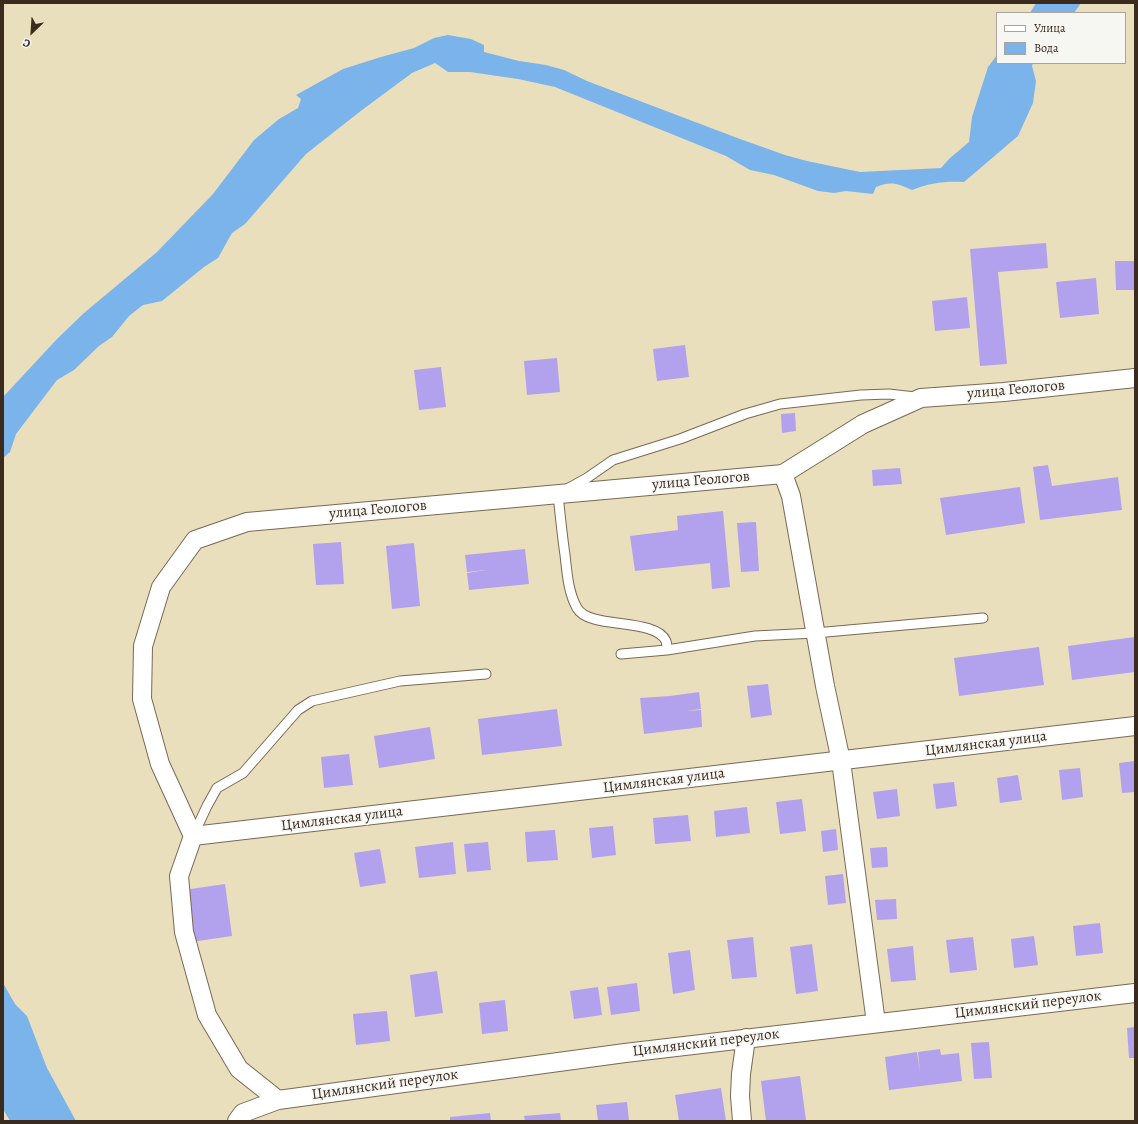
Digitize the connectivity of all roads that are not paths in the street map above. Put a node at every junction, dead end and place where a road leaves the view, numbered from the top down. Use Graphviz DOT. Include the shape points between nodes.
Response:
graph roads {
  1 [pos="1135,378"];
  2 [pos="922,398"];
  3 [pos="783,474"];
  4 [pos="558,494"];
  5 [pos="983,618"];
  6 [pos="815,633"];
  7 [pos="667,650"];
  8 [pos="621,654"];
  9 [pos="486,674"];
  10 [pos="1135,726"];
  11 [pos="841,761"];
  12 [pos="193,836"];
  13 [pos="1135,993"];
  14 [pos="876,1023"];
  15 [pos="746,1038"];
  16 [pos="278,1100"];
  17 [pos="237,1121"];
  18 [pos="742,1121"];
  1 -- 2 [label="street, улица Геологов"];
  2 -- 3 [label="street, улица Геологов" via="862,424"];
  2 -- 4 [label="lane" via="889,394 860,395 780,404 613,460"];
  3 -- 4 [label="street, улица Геологов"];
  3 -- 6 [label="street" via="791,496"];
  4 -- 7 [label="lane" via="569,586 577,609 588,617 658,632 666,641"];
  4 -- 12 [label="street, улица Геологов" via="247,522 195,540 161,587 143,646 142,699 160,764"];
  5 -- 6 [label="lane"];
  6 -- 7 [label="lane" via="755,636"];
  6 -- 11 [label="street"];
  7 -- 8 [label="lane"];
  9 -- 12 [label="lane" via="400,681 312,701 298,710 243,773 217,788"];
  10 -- 11 [label="street, Цимлянская улица"];
  11 -- 12 [label="street, Цимлянская улица"];
  11 -- 14 [label="street"];
  12 -- 16 [label="street" via="179,876 184,932 207,1014 239,1069"];
  13 -- 14 [label="street, Цимлянский переулок"];
  14 -- 15 [label="street, Цимлянский переулок"];
  15 -- 16 [label="street, Цимлянский переулок"];
  15 -- 18 [label="street" via="741,1074"];
  16 -- 17 [label="street, Цимлянский переулок" via="243,1113"];
}
